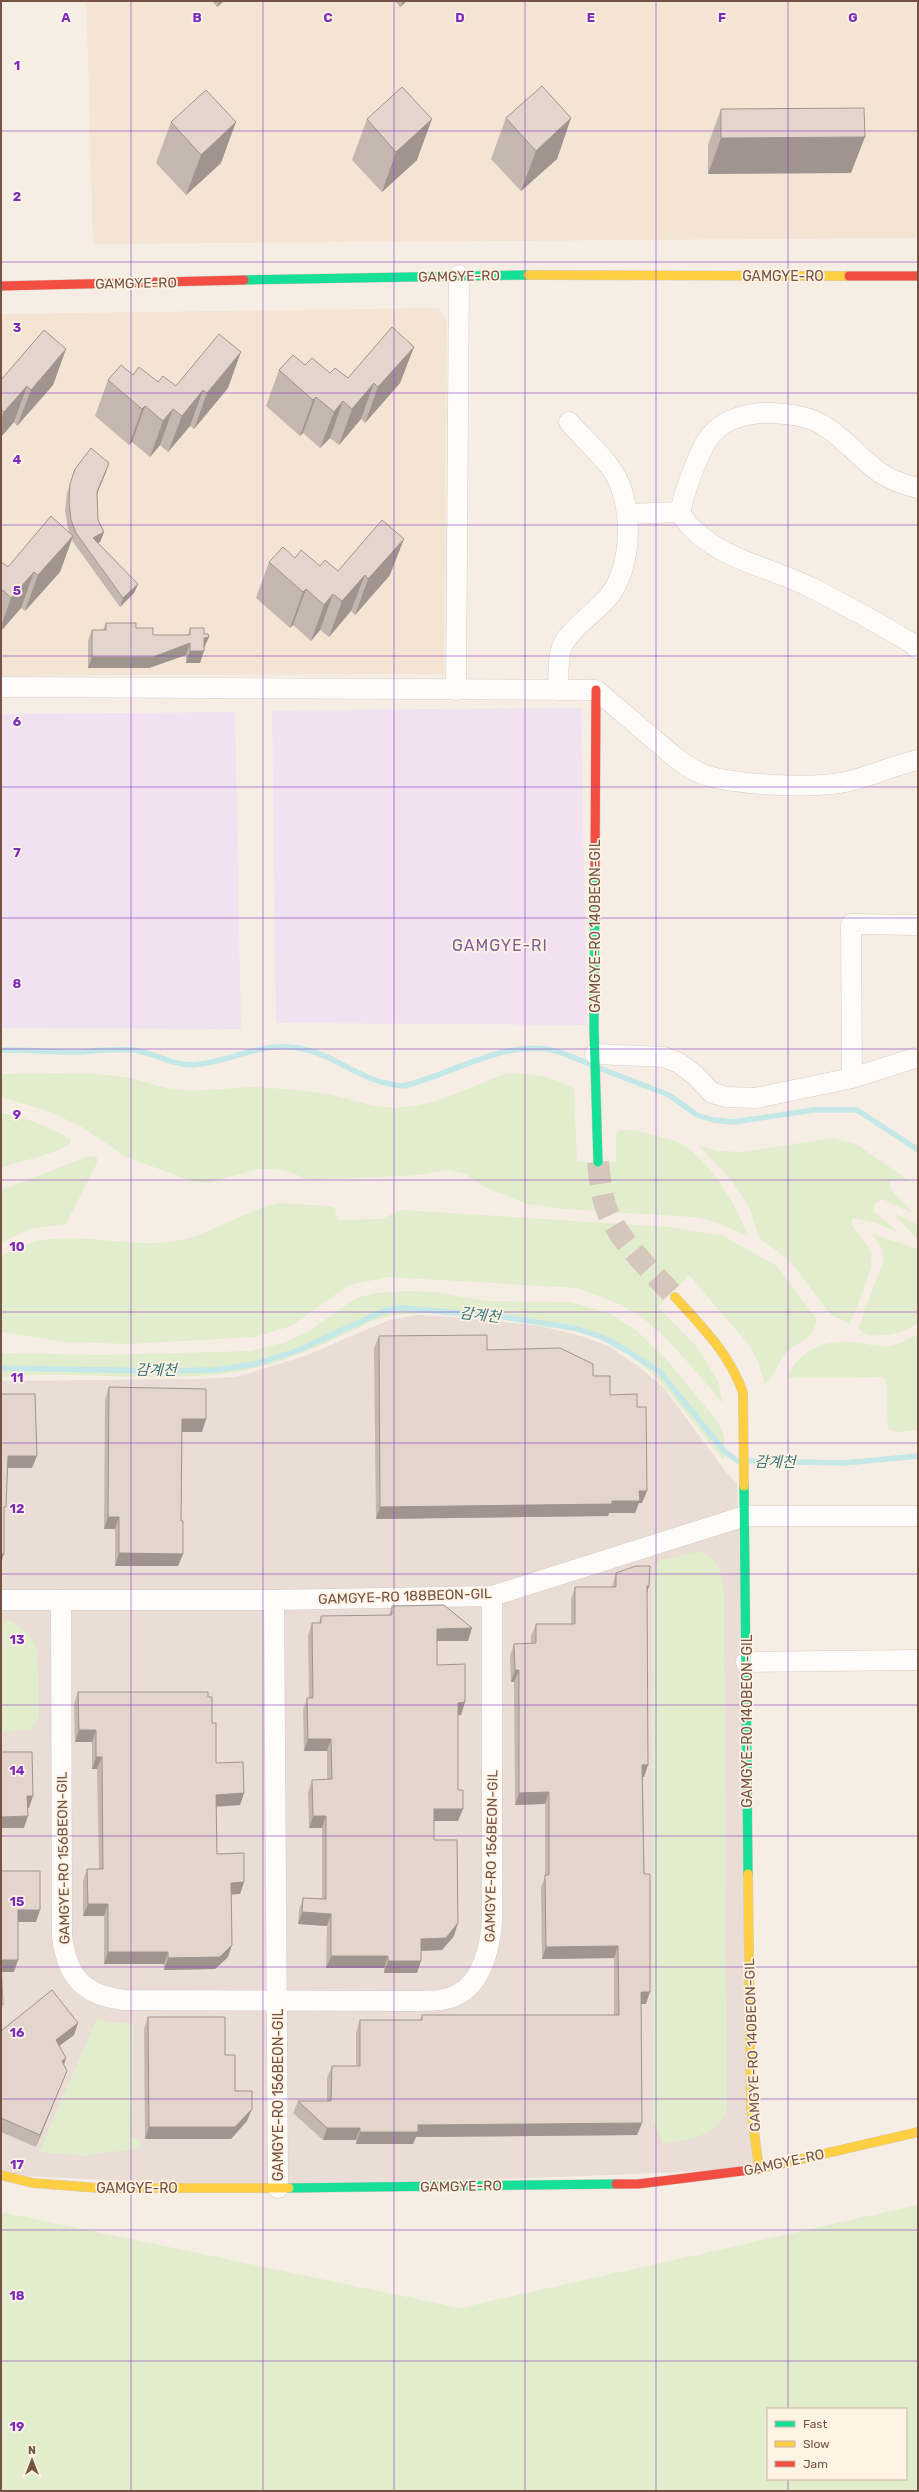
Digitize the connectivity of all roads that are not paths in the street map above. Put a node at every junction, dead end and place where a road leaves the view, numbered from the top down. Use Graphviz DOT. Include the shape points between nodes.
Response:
graph roads {
  1 [pos="459,275"];
  2 [pos="918,276"];
  3 [pos="1,286"];
  4 [pos="569,422"];
  5 [pos="918,488"];
  6 [pos="681,512"];
  7 [pos="627,514"];
  8 [pos="918,649"];
  9 [pos="1,687"];
  10 [pos="456,690"];
  11 [pos="558,690"];
  12 [pos="596,690"];
  13 [pos="918,760"];
  14 [pos="918,925"];
  15 [pos="595,1054"];
  16 [pos="918,1057"];
  17 [pos="852,1078"];
  18 [pos="598,1162"];
  19 [pos="675,1296"];
  20 [pos="745,1516"];
  21 [pos="918,1516"];
  22 [pos="492,1596"];
  23 [pos="1,1600"];
  24 [pos="61,1600"];
  25 [pos="274,1600"];
  26 [pos="918,1660"];
  27 [pos="746,1662"];
  28 [pos="277,2002"];
  29 [pos="918,2132"];
  30 [pos="759,2169"];
  31 [pos="1,2175"];
  32 [pos="278,2188"];
  1 -- 2 [label="main road, GAMGYE-RO"];
  1 -- 3 [label="main road, GAMGYE-RO"];
  1 -- 10 [label="street"];
  4 -- 7 [label="street" via="611,467 620,487"];
  5 -- 6 [label="street" via="879,472 836,432 814,421 799,416 761,413 735,417 716,427 702,447"];
  6 -- 7 [label="street"];
  6 -- 8 [label="street" via="689,525 710,545 733,557 810,587 899,635"];
  7 -- 11 [label="street" via="627,547 618,580 610,595 562,646"];
  9 -- 10 [label="street"];
  10 -- 11 [label="street"];
  11 -- 12 [label="street"];
  12 -- 13 [label="street" via="676,758 689,768 706,775 767,784 827,785 860,778 899,763"];
  12 -- 15 [label="main road, GAMGYE-RO 140BEON-GIL"];
  14 -- 17 [label="street" via="851,924"];
  15 -- 17 [label="street" via="664,1056 695,1075 712,1093 727,1097 756,1098"];
  15 -- 18 [label="main road, GAMGYE-RO 140BEON-GIL"];
  16 -- 17 [label="street"];
  19 -- 20 [label="main road, GAMGYE-RO 140BEON-GIL" via="730,1360 740,1377 744,1408"];
  20 -- 21 [label="street, GAMGYE-RO 188BEON-GIL"];
  20 -- 22 [label="street, GAMGYE-RO 188BEON-GIL"];
  20 -- 27 [label="main road, GAMGYE-RO 140BEON-GIL"];
  22 -- 25 [label="street, GAMGYE-RO 188BEON-GIL"];
  22 -- 28 [label="street, GAMGYE-RO 156BEON-GIL" via="492,1922 489,1949 480,1972 471,1985 441,2000"];
  23 -- 24 [label="street, GAMGYE-RO 188BEON-GIL"];
  24 -- 25 [label="street, GAMGYE-RO 188BEON-GIL"];
  24 -- 28 [label="street, GAMGYE-RO 156BEON-GIL" via="62,1936 72,1971 90,1991 108,1998"];
  25 -- 28 [label="street, GAMGYE-RO 156BEON-GIL"];
  26 -- 27 [label="street"];
  27 -- 30 [label="main road, GAMGYE-RO 140BEON-GIL" via="751,2108"];
  28 -- 32 [label="street, GAMGYE-RO 156BEON-GIL"];
  29 -- 30 [label="main road, GAMGYE-RO"];
  30 -- 32 [label="main road, GAMGYE-RO" via="638,2184"];
  31 -- 32 [label="main road, GAMGYE-RO" via="33,2183 62,2186"];
}
